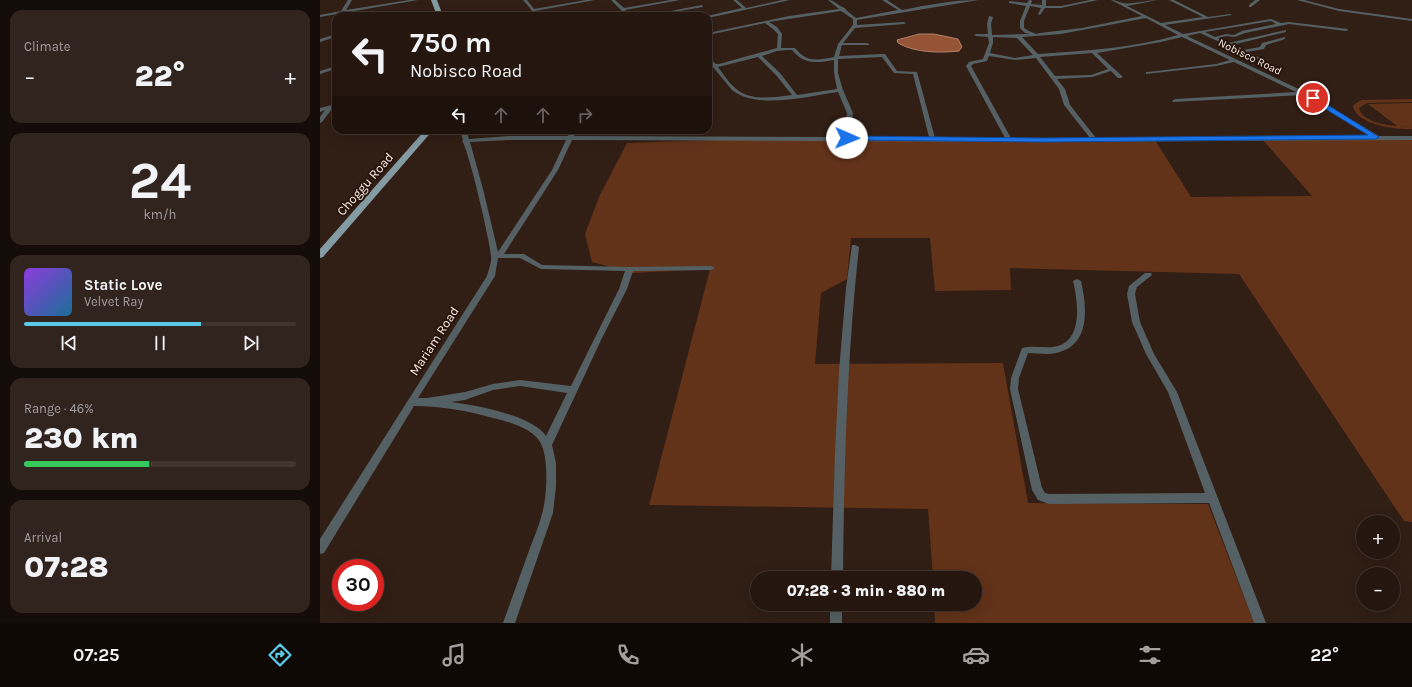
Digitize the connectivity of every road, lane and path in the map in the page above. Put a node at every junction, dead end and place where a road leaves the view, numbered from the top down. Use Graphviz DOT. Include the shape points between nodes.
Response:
graph roads {
  1 [pos="350,0"];
  2 [pos="416,0"];
  3 [pos="420,0"];
  4 [pos="434,0"];
  5 [pos="440,0"];
  6 [pos="527,0"];
  7 [pos="593,0"];
  8 [pos="613,0"];
  9 [pos="678,0"];
  10 [pos="698,0"];
  11 [pos="735,0"];
  12 [pos="785,0"];
  13 [pos="830,0"];
  14 [pos="884,0"];
  15 [pos="930,0"];
  16 [pos="977,0"];
  17 [pos="1044,0"];
  18 [pos="1065,0"];
  19 [pos="1096,0"];
  20 [pos="1113,0"];
  21 [pos="1156,0"];
  22 [pos="1171,0"];
  23 [pos="1258,0"];
  24 [pos="1299,0"];
  25 [pos="411,1"];
  26 [pos="1010,2"];
  27 [pos="1030,2"];
  28 [pos="654,4"];
  29 [pos="1075,4"];
  30 [pos="937,5"];
  31 [pos="1123,5"];
  32 [pos="438,6"];
  33 [pos="702,6"];
  34 [pos="1250,6"];
  35 [pos="1044,7"];
  36 [pos="623,9"];
  37 [pos="745,9"];
  38 [pos="844,9"];
  39 [pos="533,10"];
  40 [pos="900,10"];
  41 [pos="343,12"];
  42 [pos="439,12"];
  43 [pos="624,12"];
  44 [pos="662,12"];
  45 [pos="674,12"];
  46 [pos="707,12"];
  47 [pos="332,14"];
  48 [pos="1040,14"];
  49 [pos="1230,15"];
  50 [pos="320,16"];
  51 [pos="712,16"];
  52 [pos="991,17"];
  53 [pos="1146,17"];
  54 [pos="1206,17"];
  55 [pos="855,19"];
  56 [pos="1412,20"];
  57 [pos="766,22"];
  58 [pos="1261,22"];
  59 [pos="904,23"];
  60 [pos="1160,24"];
  61 [pos="1281,24"];
  62 [pos="1241,25"];
  63 [pos="1272,26"];
  64 [pos="854,27"];
  65 [pos="1231,27"];
  66 [pos="1346,30"];
  67 [pos="1254,31"];
  68 [pos="1284,31"];
  69 [pos="1201,32"];
  70 [pos="1244,32"];
  71 [pos="323,33"];
  72 [pos="712,33"];
  73 [pos="1274,34"];
  74 [pos="976,35"];
  75 [pos="1040,35"];
  76 [pos="1182,35"];
  77 [pos="332,36"];
  78 [pos="1265,36"];
  79 [pos="991,37"];
  80 [pos="1019,37"];
  81 [pos="325,38"];
  82 [pos="1215,38"];
  83 [pos="320,41"];
  84 [pos="1241,42"];
  85 [pos="840,44"];
  86 [pos="867,44"];
  87 [pos="1230,44"];
  88 [pos="779,49"];
  89 [pos="1254,49"];
  90 [pos="1244,51"];
  91 [pos="1093,52"];
  92 [pos="758,54"];
  93 [pos="987,54"];
  94 [pos="1037,56"];
  95 [pos="836,58"];
  96 [pos="1234,60"];
  97 [pos="1263,61"];
  98 [pos="712,63"];
  99 [pos="715,66"];
  100 [pos="332,68"];
  101 [pos="1112,69"];
  102 [pos="320,73"];
  103 [pos="1148,73"];
  104 [pos="1120,77"];
  105 [pos="1053,78"];
  106 [pos="840,90"];
  107 [pos="1304,93"];
  108 [pos="795,96"];
  109 [pos="1175,101"];
  110 [pos="330,108"];
  111 [pos="320,110"];
  112 [pos="320,122"];
  113 [pos="426,134"];
  114 [pos="464,134"];
  115 [pos="572,134"];
  116 [pos="678,134"];
  117 [pos="1376,137"];
  118 [pos="570,138"];
  119 [pos="679,138"];
  120 [pos="847,138"];
  121 [pos="1412,138"];
  122 [pos="932,139"];
  123 [pos="1094,139"];
  124 [pos="1009,140"];
  125 [pos="465,141"];
  126 [pos="855,247"];
  127 [pos="320,255"];
  128 [pos="497,256"];
  129 [pos="711,268"];
  130 [pos="630,269"];
  131 [pos="1148,275"];
  132 [pos="1077,281"];
  133 [pos="574,390"];
  134 [pos="411,402"];
  135 [pos="427,402"];
  136 [pos="548,445"];
  137 [pos="1212,498"];
  138 [pos="320,549"];
  139 [pos="837,571"];
  140 [pos="836,611"];
  141 [pos="509,623"];
  142 [pos="836,623"];
  143 [pos="1260,623"];
  1 -- 41 [label="street"];
  2 -- 25 [label="street"];
  3 -- 25 [label="street"];
  4 -- 32 [label="main road"];
  5 -- 32 [label="main road"];
  6 -- 39 [label="street"];
  7 -- 39 [label="street"];
  8 -- 36 [label="street"];
  9 -- 28 [label="street"];
  10 -- 33 [label="street"];
  11 -- 37 [label="street"];
  12 -- 37 [label="street"];
  13 -- 38 [label="street"];
  14 -- 40 [label="street"];
  15 -- 30 [label="street"];
  16 -- 30 [label="street"];
  17 -- 35 [label="street"];
  18 -- 29 [label="street"];
  19 -- 29 [label="street"];
  20 -- 31 [label="street, Nobisco Road"];
  21 -- 31 [label="street"];
  22 -- 54 [label="street"];
  23 -- 34 [label="street"];
  24 -- 56 [label="street" via="1339,10"];
  25 -- 41 [label="street"];
  26 -- 27 [label="street"];
  27 -- 35 [label="street"];
  27 -- 75 [label="street" via="1022,21 1022,28"];
  28 -- 36 [label="street"];
  28 -- 44 [label="street"];
  29 -- 35 [label="street"];
  30 -- 40 [label="street"];
  31 -- 53 [label="street, Nobisco Road"];
  32 -- 42 [label="main road"];
  33 -- 45 [label="street"];
  33 -- 46 [label="street"];
  35 -- 48 [label="street"];
  36 -- 43 [label="street"];
  37 -- 51 [label="street"];
  38 -- 55 [label="street"];
  38 -- 57 [label="street"];
  40 -- 55 [label="street"];
  47 -- 50 [label="street"];
  49 -- 54 [label="street"];
  52 -- 79 [label="street"];
  53 -- 60 [label="street, Nobisco Road"];
  53 -- 75 [label="street" via="1072,32"];
  54 -- 60 [label="street"];
  55 -- 64 [label="street"];
  57 -- 72 [label="street"];
  57 -- 88 [label="street" via="780,34"];
  58 -- 61 [label="street" via="1270,20"];
  58 -- 62 [label="street"];
  58 -- 63 [label="street"];
  59 -- 64 [label="street"];
  60 -- 76 [label="street, Nobisco Road"];
  61 -- 63 [label="street"];
  61 -- 66 [label="street"];
  62 -- 65 [label="street"];
  62 -- 67 [label="street"];
  63 -- 67 [label="street"];
  64 -- 85 [label="street"];
  65 -- 69 [label="street"];
  65 -- 70 [label="street"];
  67 -- 70 [label="street"];
  67 -- 78 [label="street"];
  68 -- 73 [label="street"];
  69 -- 76 [label="street"];
  69 -- 82 [label="street"];
  70 -- 82 [label="street" via="1235,36"];
  71 -- 81 [label="street"];
  73 -- 78 [label="street"];
  73 -- 89 [label="street" via="1283,38"];
  74 -- 79 [label="street"];
  75 -- 80 [label="street"];
  76 -- 91 [label="street"];
  76 -- 96 [label="street, Nobisco Road"];
  77 -- 81 [label="street"];
  78 -- 84 [label="street"];
  79 -- 80 [label="street"];
  79 -- 93 [label="street"];
  80 -- 94 [label="street"];
  81 -- 83 [label="street"];
  82 -- 87 [label="street"];
  84 -- 87 [label="street"];
  84 -- 89 [label="street"];
  85 -- 86 [label="street"];
  85 -- 95 [label="street"];
  87 -- 90 [label="street"];
  88 -- 92 [label="street"];
  88 -- 95 [label="street" via="793,49 799,56 811,62"];
  89 -- 90 [label="street"];
  90 -- 97 [label="street"];
  91 -- 94 [label="street"];
  91 -- 101 [label="street"];
  92 -- 99 [label="street"];
  92 -- 108 [label="street"];
  93 -- 94 [label="street" via="1015,58"];
  93 -- 124 [label="street" via="985,60 970,63 968,66"];
  94 -- 105 [label="street"];
  95 -- 106 [label="street"];
  95 -- 122 [label="street" via="883,55 896,72 915,73"];
  96 -- 103 [label="street" via="1216,65"];
  96 -- 107 [label="street, Nobisco Road"];
  98 -- 99 [label="street"];
  99 -- 108 [label="street" via="734,90 746,98"];
  100 -- 102 [label="street"];
  101 -- 104 [label="street"];
  101 -- 105 [label="street" via="1092,76"];
  105 -- 123 [label="street" via="1062,89 1067,105"];
  106 -- 108 [label="street"];
  106 -- 120 [label="street" via="850,113"];
  107 -- 109 [label="street"];
  107 -- 117 [label="street, Nobisco Road"];
  110 -- 111 [label="street"];
  110 -- 112 [label="street"];
  113 -- 127 [label="main road, Choggu Road"];
  114 -- 125 [label="street, Mariam Road"];
  115 -- 118 [label="street"];
  116 -- 119 [label="street"];
  117 -- 121 [label="street"];
  117 -- 123 [label="street"];
  118 -- 119 [label="street"];
  118 -- 125 [label="street"];
  118 -- 128 [label="street" via="555,170"];
  119 -- 120 [label="street"];
  120 -- 122 [label="street"];
  122 -- 124 [label="street"];
  123 -- 124 [label="street"];
  125 -- 128 [label="street, Mariam Road" via="472,155"];
  126 -- 139 [label="street" via="847,308 840,431"];
  128 -- 130 [label="street" via="521,256 541,267"];
  128 -- 134 [label="street, Mariam Road" via="484,289"];
  129 -- 130 [label="street"];
  130 -- 133 [label="street" via="623,289"];
  131 -- 137 [label="street" via="1133,286 1131,294 1136,322 1150,354 1172,392"];
  132 -- 137 [label="street" via="1082,301 1077,334 1060,349 1025,350 1015,378 1014,389 1037,490 1042,497 1049,499"];
  133 -- 135 [label="street" via="520,383"];
  133 -- 136 [label="street"];
  134 -- 135 [label="street"];
  134 -- 138 [label="street, Mariam Road"];
  135 -- 136 [label="street" via="469,408 511,420 531,428"];
  136 -- 141 [label="street" via="551,462 548,512"];
  137 -- 143 [label="street"];
  140 -- 142 [label="street"];
}
